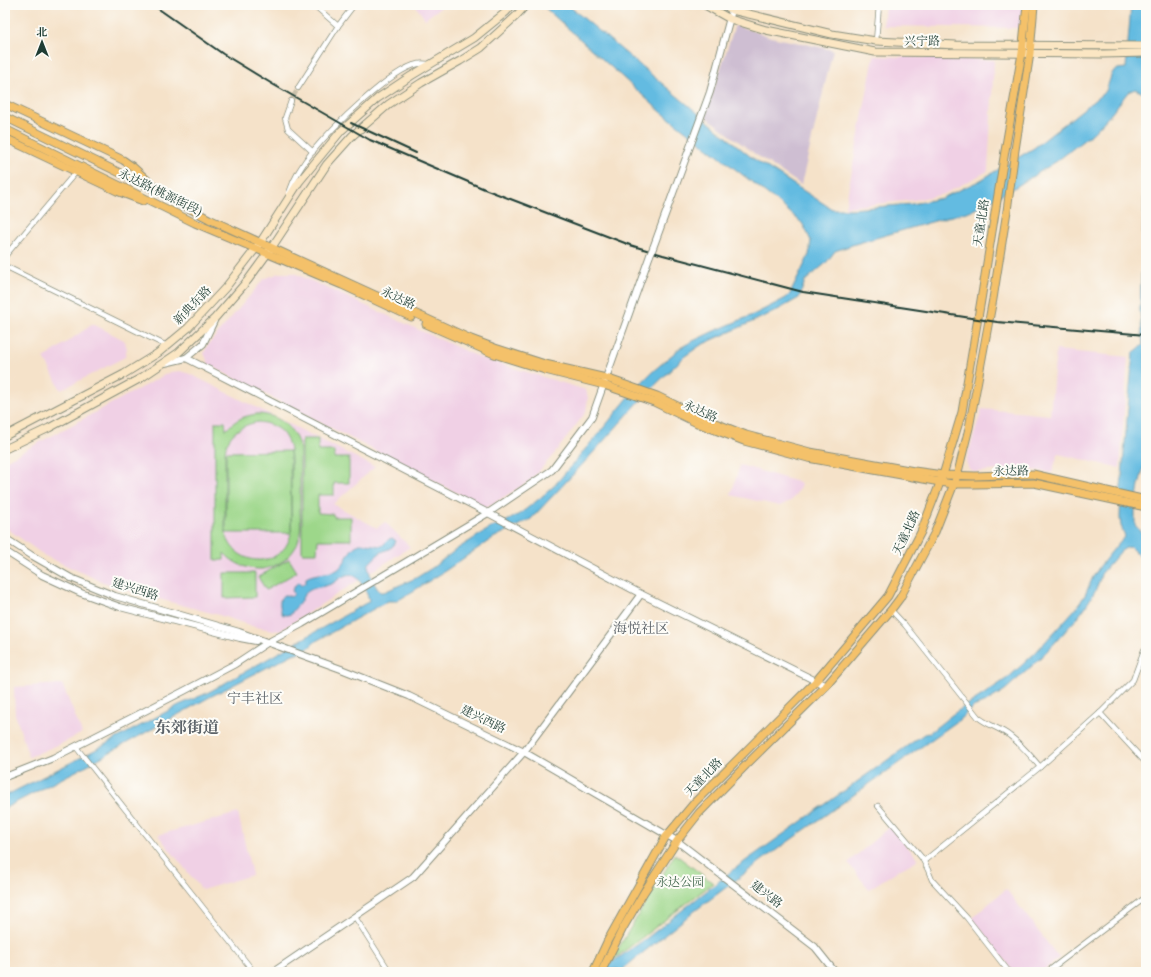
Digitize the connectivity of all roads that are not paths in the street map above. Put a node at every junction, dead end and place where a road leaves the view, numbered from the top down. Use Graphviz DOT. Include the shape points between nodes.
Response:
graph roads {
  1 [pos="314,5"];
  2 [pos="354,5"];
  3 [pos="512,5"];
  4 [pos="526,5"];
  5 [pos="705,5"];
  6 [pos="724,5"];
  7 [pos="879,5"];
  8 [pos="1027,5"];
  9 [pos="1034,5"];
  10 [pos="732,10"];
  11 [pos="730,18"];
  12 [pos="338,26"];
  13 [pos="876,41"];
  14 [pos="1146,46"];
  15 [pos="1026,49"];
  16 [pos="1103,50"];
  17 [pos="1146,53"];
  18 [pos="432,64"];
  19 [pos="298,88"];
  20 [pos="291,101"];
  21 [pos="5,104"];
  22 [pos="5,116"];
  23 [pos="5,129"];
  24 [pos="5,138"];
  25 [pos="312,152"];
  26 [pos="76,172"];
  27 [pos="164,195"];
  28 [pos="287,202"];
  29 [pos="178,214"];
  30 [pos="258,246"];
  31 [pos="272,247"];
  32 [pos="268,254"];
  33 [pos="5,256"];
  34 [pos="5,266"];
  35 [pos="215,318"];
  36 [pos="167,346"];
  37 [pos="186,358"];
  38 [pos="162,363"];
  39 [pos="605,381"];
  40 [pos="656,399"];
  41 [pos="5,436"];
  42 [pos="5,449"];
  43 [pos="943,475"];
  44 [pos="957,476"];
  45 [pos="940,482"];
  46 [pos="953,484"];
  47 [pos="1109,496"];
  48 [pos="1146,500"];
  49 [pos="1146,507"];
  50 [pos="488,513"];
  51 [pos="5,538"];
  52 [pos="5,551"];
  53 [pos="641,594"];
  54 [pos="891,610"];
  55 [pos="267,643"];
  56 [pos="1146,648"];
  57 [pos="816,681"];
  58 [pos="826,686"];
  59 [pos="1100,713"];
  60 [pos="77,748"];
  61 [pos="524,752"];
  62 [pos="1146,763"];
  63 [pos="1040,767"];
  64 [pos="5,777"];
  65 [pos="878,806"];
  66 [pos="668,835"];
  67 [pos="677,841"];
  68 [pos="924,862"];
  69 [pos="1146,897"];
  70 [pos="355,917"];
  71 [pos="254,972"];
  72 [pos="273,972"];
  73 [pos="390,972"];
  74 [pos="593,972"];
  75 [pos="601,972"];
  76 [pos="835,972"];
  77 [pos="1009,972"];
  78 [pos="1047,972"];
  1 -- 12 [label="street"];
  2 -- 12 [label="street"];
  3 -- 18 [label="main road, 新典东路" via="474,38"];
  4 -- 31 [label="main road, 新典东路" via="481,48 389,104 352,136 327,164"];
  5 -- 11 [label="main road, 兴宁路"];
  6 -- 10 [label="main road, 兴宁路"];
  7 -- 13 [label="street"];
  8 -- 15 [label="main road, 天童北路"];
  9 -- 15 [label="main road"];
  10 -- 11 [label="street"];
  10 -- 13 [label="main road, 兴宁路" via="832,34"];
  11 -- 15 [label="main road, 兴宁路" via="766,30 875,52"];
  11 -- 39 [label="street, bridge" via="710,92"];
  12 -- 19 [label="street"];
  13 -- 15 [label="main road, 兴宁路"];
  14 -- 16 [label="main road"];
  15 -- 16 [label="main road, 兴宁路"];
  15 -- 43 [label="main road, 天童北路" via="1003,160 962,412"];
  15 -- 44 [label="main road, 天童北路" via="994,299 970,428"];
  16 -- 17 [label="main road, 兴宁路"];
  18 -- 25 [label="street" via="418,63 387,80 331,130"];
  18 -- 28 [label="main road, 新典东路" via="378,98 342,131 299,182"];
  20 -- 25 [label="street" via="285,118 288,128"];
  21 -- 27 [label="main road" via="123,160"];
  22 -- 27 [label="main road, 永达路(桃源街段)"];
  23 -- 29 [label="main road, 永达路(桃源街段)"];
  24 -- 26 [label="main road"];
  25 -- 28 [label="street" via="293,182"];
  26 -- 29 [label="main road"];
  26 -- 33 [label="street"];
  27 -- 30 [label="main road, 永达路(桃源街段)"];
  28 -- 30 [label="main road, 新典东路"];
  29 -- 30 [label="main road, 永达路(桃源街段)" via="195,223"];
  30 -- 31 [label="main road, 永达路(桃源街段)"];
  30 -- 32 [label="main road, 永达路(桃源街段)"];
  30 -- 36 [label="main road, 新典东路" via="226,287 188,328"];
  31 -- 32 [label="main road, 新典东路"];
  31 -- 39 [label="main road, 永达路" via="489,346"];
  32 -- 35 [label="main road, 新典东路"];
  32 -- 39 [label="main road, 永达路" via="494,354 545,370"];
  34 -- 36 [label="street"];
  35 -- 37 [label="street" via="202,344"];
  35 -- 38 [label="main road, 新典东路"];
  36 -- 41 [label="main road, 新典东路" via="124,374"];
  37 -- 38 [label="street"];
  37 -- 50 [label="street"];
  38 -- 42 [label="main road, 新典东路" via="141,378"];
  39 -- 40 [label="main road, 永达路"];
  39 -- 50 [label="street" via="592,417 552,470"];
  40 -- 43 [label="main road, 永达路" via="752,437 832,456"];
  40 -- 45 [label="main road, 永达路" via="697,423 778,451"];
  43 -- 44 [label="main road, 永达路"];
  43 -- 45 [label="main road, 天童北路"];
  44 -- 46 [label="main road, 天童北路"];
  44 -- 47 [label="main road, 永达路" via="1033,474"];
  45 -- 46 [label="main road, 永达路"];
  45 -- 57 [label="main road, 天童北路" via="921,532 888,596"];
  46 -- 47 [label="main road, 永达路" via="1034,483"];
  46 -- 54 [label="main road, 天童北路" via="935,532"];
  47 -- 48 [label="main road, 永达路"];
  47 -- 49 [label="main road, 永达路"];
  50 -- 53 [label="street"];
  50 -- 55 [label="street"];
  51 -- 55 [label="street, 建兴西路" via="70,578 108,593 239,632"];
  52 -- 55 [label="street, 建兴西路" via="42,575 120,607"];
  53 -- 57 [label="street"];
  53 -- 61 [label="street"];
  54 -- 58 [label="main road, 天童北路"];
  54 -- 63 [label="street" via="978,717 1009,735"];
  55 -- 60 [label="street" via="235,664"];
  55 -- 61 [label="street, 建兴西路" via="409,696"];
  56 -- 59 [label="street" via="1133,680"];
  57 -- 58 [label="street"];
  57 -- 66 [label="main road, 天童北路" via="695,802"];
  58 -- 67 [label="main road, 天童北路" via="699,813"];
  59 -- 62 [label="street"];
  59 -- 63 [label="street"];
  60 -- 64 [label="street"];
  60 -- 71 [label="street"];
  61 -- 66 [label="street, 建兴西路"];
  61 -- 70 [label="street" via="413,877"];
  63 -- 68 [label="street"];
  65 -- 68 [label="street"];
  66 -- 67 [label="street, 建兴西路"];
  66 -- 74 [label="main road, 天童北路" via="624,910"];
  67 -- 75 [label="main road, 天童北路" via="623,928"];
  67 -- 76 [label="street, 建兴路" via="815,947"];
  68 -- 77 [label="street" via="932,880 967,918"];
  69 -- 78 [label="street"];
  70 -- 72 [label="street"];
  70 -- 73 [label="street"];
}
